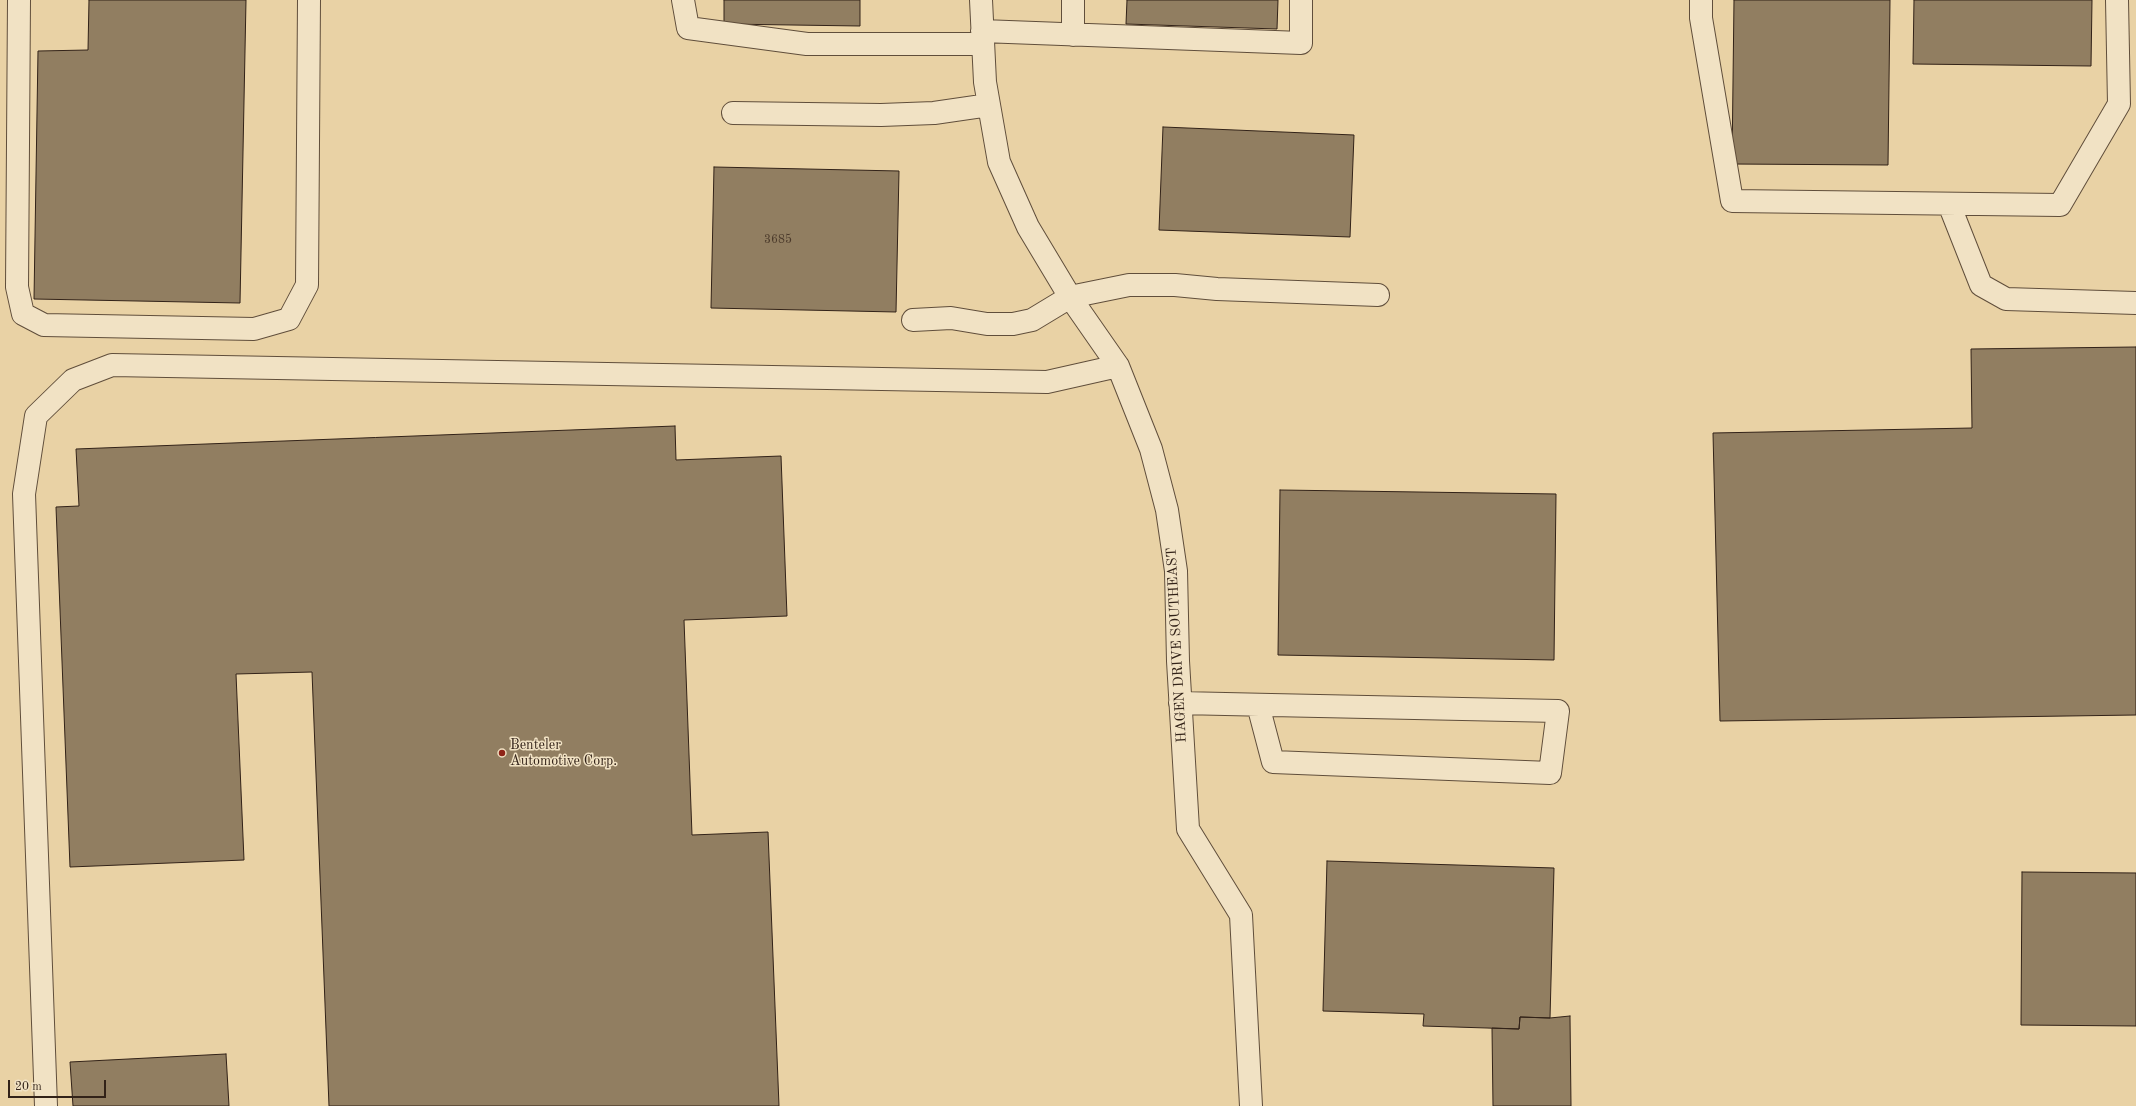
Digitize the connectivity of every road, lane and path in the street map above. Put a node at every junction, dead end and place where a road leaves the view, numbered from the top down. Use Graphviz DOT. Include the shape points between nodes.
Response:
graph roads {
  1 [pos="19,0"];
  2 [pos="309,0"];
  3 [pos="683,0"];
  4 [pos="981,0"];
  5 [pos="1073,0"];
  6 [pos="1301,0"];
  7 [pos="1701,0"];
  8 [pos="2117,0"];
  9 [pos="1073,35"];
  10 [pos="982,38"];
  11 [pos="989,105"];
  12 [pos="733,113"];
  13 [pos="1949,204"];
  14 [pos="1378,295"];
  15 [pos="1070,297"];
  16 [pos="2136,303"];
  17 [pos="913,320"];
  18 [pos="1118,366"];
  19 [pos="1180,703"];
  20 [pos="1258,705"];
  21 [pos="46,1106"];
  22 [pos="1251,1106"];
  1 -- 2 [label="street" via="17,287 23,314 44,325 254,329 289,319 307,285"];
  3 -- 10 [label="street" via="688,28 807,44"];
  4 -- 10 [label="street, HAGEN DRIVE SOUTHEAST"];
  5 -- 9 [label="street"];
  6 -- 9 [label="street" via="1301,43"];
  7 -- 13 [label="street" via="1732,202"];
  8 -- 13 [label="street" via="2119,104 2060,205"];
  9 -- 10 [label="street"];
  10 -- 11 [label="street, HAGEN DRIVE SOUTHEAST"];
  11 -- 12 [label="street" via="934,113 881,115"];
  11 -- 15 [label="street, HAGEN DRIVE SOUTHEAST" via="999,162 1028,227"];
  13 -- 16 [label="street" via="1981,286 2006,299"];
  14 -- 15 [label="street" via="1175,285 1128,286"];
  15 -- 17 [label="street" via="1032,320 1013,324 987,324 950,318"];
  15 -- 18 [label="street, HAGEN DRIVE SOUTHEAST"];
  18 -- 19 [label="street, HAGEN DRIVE SOUTHEAST" via="1151,448 1167,510 1176,571"];
  18 -- 21 [label="street" via="1047,382 112,365 73,380 36,416 24,494"];
  19 -- 20 [label="street"];
  19 -- 22 [label="street, HAGEN DRIVE SOUTHEAST" via="1188,829 1241,915"];
  20 -- 20 [label="street" via="1303,706 1558,711 1550,773 1273,762"];
}
